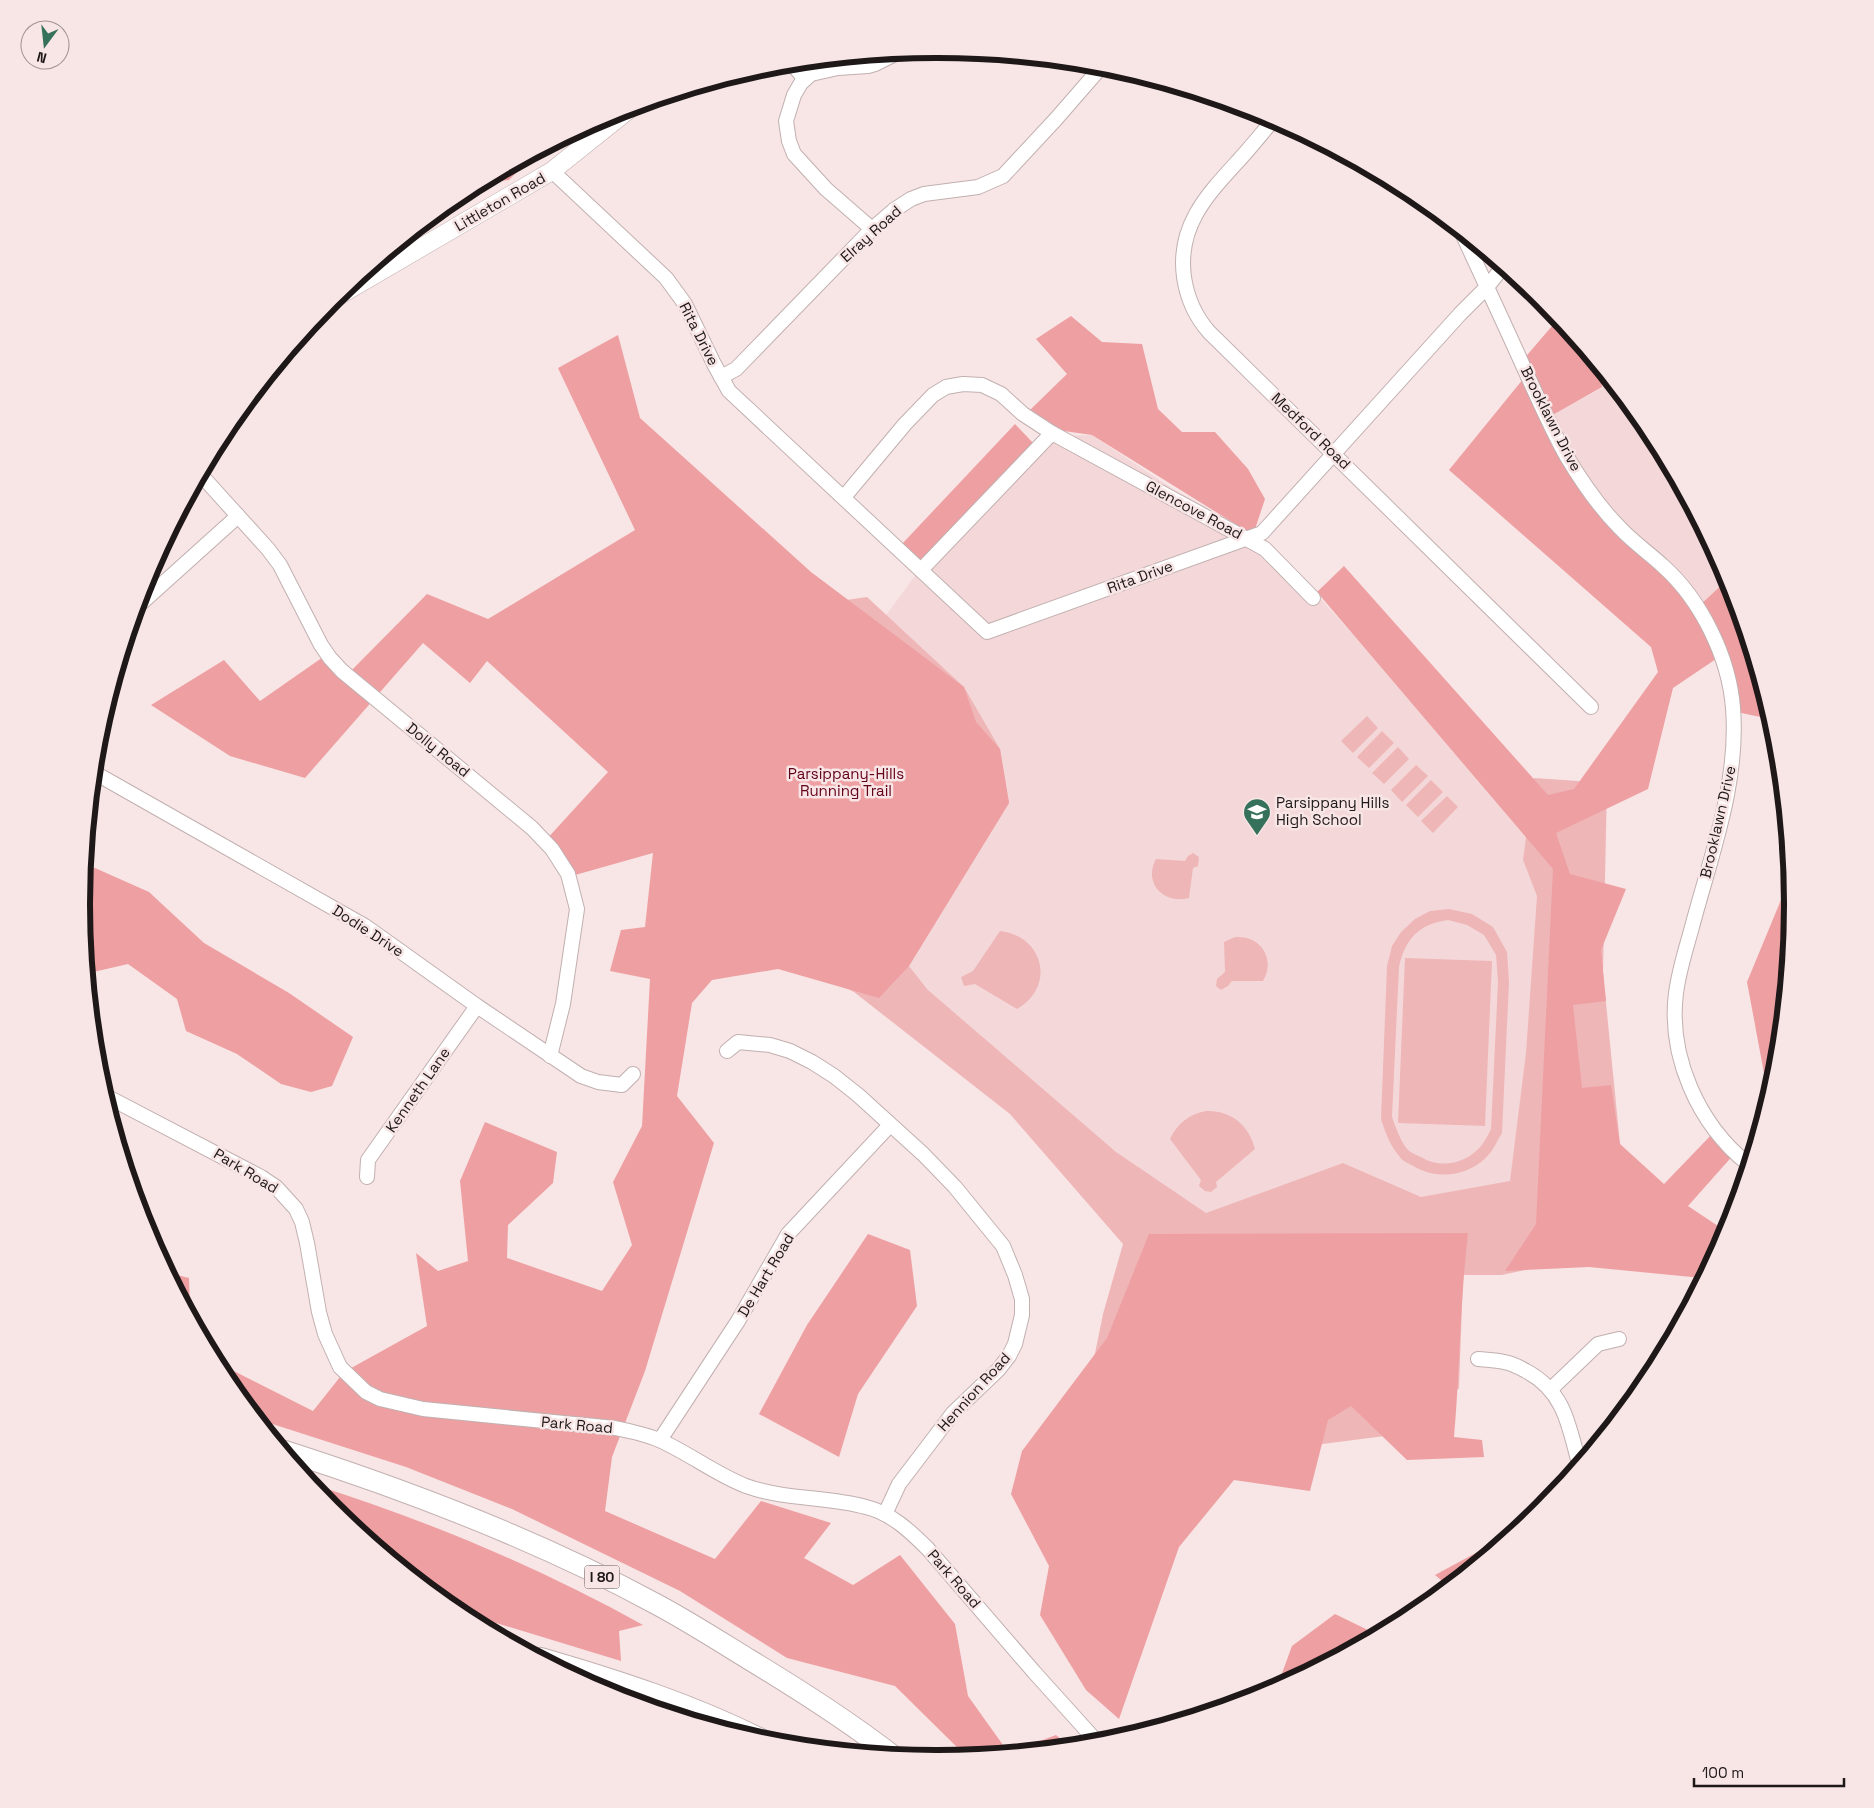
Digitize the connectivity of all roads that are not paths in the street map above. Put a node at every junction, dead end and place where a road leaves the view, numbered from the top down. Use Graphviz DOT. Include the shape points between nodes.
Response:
graph roads {
  1 [pos="886,59"];
  2 [pos="797,70"];
  3 [pos="1096,73"];
  4 [pos="804,78"];
  5 [pos="1268,125"];
  6 [pos="594,131"];
  7 [pos="552,171"];
  8 [pos="872,229"];
  9 [pos="1468,245"];
  10 [pos="376,271"];
  11 [pos="1499,271"];
  12 [pos="1487,287"];
  13 [pos="721,377"];
  14 [pos="1052,433"];
  15 [pos="1334,455"];
  16 [pos="205,479"];
  17 [pos="844,497"];
  18 [pos="238,516"];
  19 [pos="1246,539"];
  20 [pos="922,570"];
  21 [pos="149,596"];
  22 [pos="1313,598"];
  23 [pos="1591,707"];
  24 [pos="101,776"];
  25 [pos="477,1006"];
  26 [pos="728,1051"];
  27 [pos="550,1056"];
  28 [pos="633,1074"];
  29 [pos="114,1100"];
  30 [pos="890,1124"];
  31 [pos="1744,1160"];
  32 [pos="367,1177"];
  33 [pos="1619,1338"];
  34 [pos="1478,1359"];
  35 [pos="1551,1389"];
  36 [pos="660,1440"];
  37 [pos="295,1455"];
  38 [pos="1577,1457"];
  39 [pos="885,1514"];
  40 [pos="575,1669"];
  41 [pos="727,1724"];
  42 [pos="1091,1736"];
  43 [pos="883,1749"];
  1 -- 4 [label="street" via="875,64 824,70"];
  2 -- 4 [label="street"];
  3 -- 8 [label="street, Elray Road" via="1003,176 978,187 911,199"];
  4 -- 8 [label="street" via="794,95 786,121 794,154 826,189"];
  5 -- 15 [label="street, Medford Road" via="1196,212 1186,237 1185,285 1200,321"];
  6 -- 7 [label="main road, Littleton Road"];
  7 -- 10 [label="main road, Littleton Road"];
  7 -- 13 [label="street, Rita Drive" via="666,278 684,304"];
  8 -- 13 [label="street, Elray Road" via="736,368"];
  9 -- 12 [label="street, Brooklawn Drive"];
  11 -- 12 [label="street, Glencove Road"];
  12 -- 15 [label="street, Glencove Road"];
  12 -- 31 [label="street, Brooklawn Drive" via="1567,456 1621,530 1665,567 1698,608 1722,659 1733,704 1732,765 1724,808 1680,967 1676,1019 1682,1062 1692,1091 1712,1127"];
  13 -- 17 [label="street, Rita Drive" via="729,391 752,414"];
  14 -- 17 [label="street, Glencove Road" via="1023,414 1001,394 982,384 946,387 933,395 905,424"];
  14 -- 19 [label="street, Glencove Road"];
  14 -- 20 [label="street"];
  15 -- 19 [label="street, Glencove Road" via="1262,533"];
  15 -- 23 [label="street, Medford Road"];
  16 -- 18 [label="street, Dolly Road"];
  17 -- 20 [label="street, Rita Drive"];
  18 -- 21 [label="street"];
  18 -- 27 [label="street, Dolly Road" via="280,565 330,658 532,828 552,849 568,874 577,909 563,1004"];
  19 -- 20 [label="street, Rita Drive" via="987,632"];
  19 -- 22 [label="street" via="1265,549"];
  24 -- 25 [label="street, Dodie Drive" via="364,926"];
  25 -- 27 [label="street, Dodie Drive"];
  25 -- 32 [label="street, Kenneth Lane" via="368,1160"];
  26 -- 30 [label="street, Hennion Road" via="738,1042 770,1045 790,1051 834,1076"];
  27 -- 28 [label="street, Dodie Drive" via="581,1076 598,1082 622,1085"];
  29 -- 36 [label="street, Park Road" via="261,1177 289,1200 302,1222 324,1334 340,1367 366,1392 380,1399 423,1409 615,1428"];
  30 -- 36 [label="street, De Hart Road" via="788,1234 738,1321"];
  30 -- 39 [label="street, Hennion Road" via="955,1187 1002,1246 1022,1299 1022,1315 1009,1356 953,1413 899,1484"];
  33 -- 35 [label="street" via="1598,1344"];
  34 -- 35 [label="street" via="1514,1365 1542,1380"];
  35 -- 38 [label="street" via="1567,1418"];
  36 -- 39 [label="street, Park Road" via="727,1478 748,1486 777,1494 867,1507"];
  37 -- 43 [label="highway, I 80" via="347,1471 493,1526 656,1604 782,1679"];
  39 -- 42 [label="street, Park Road" via="928,1549"];
  40 -- 41 [label="highway" via="641,1689"];
}
